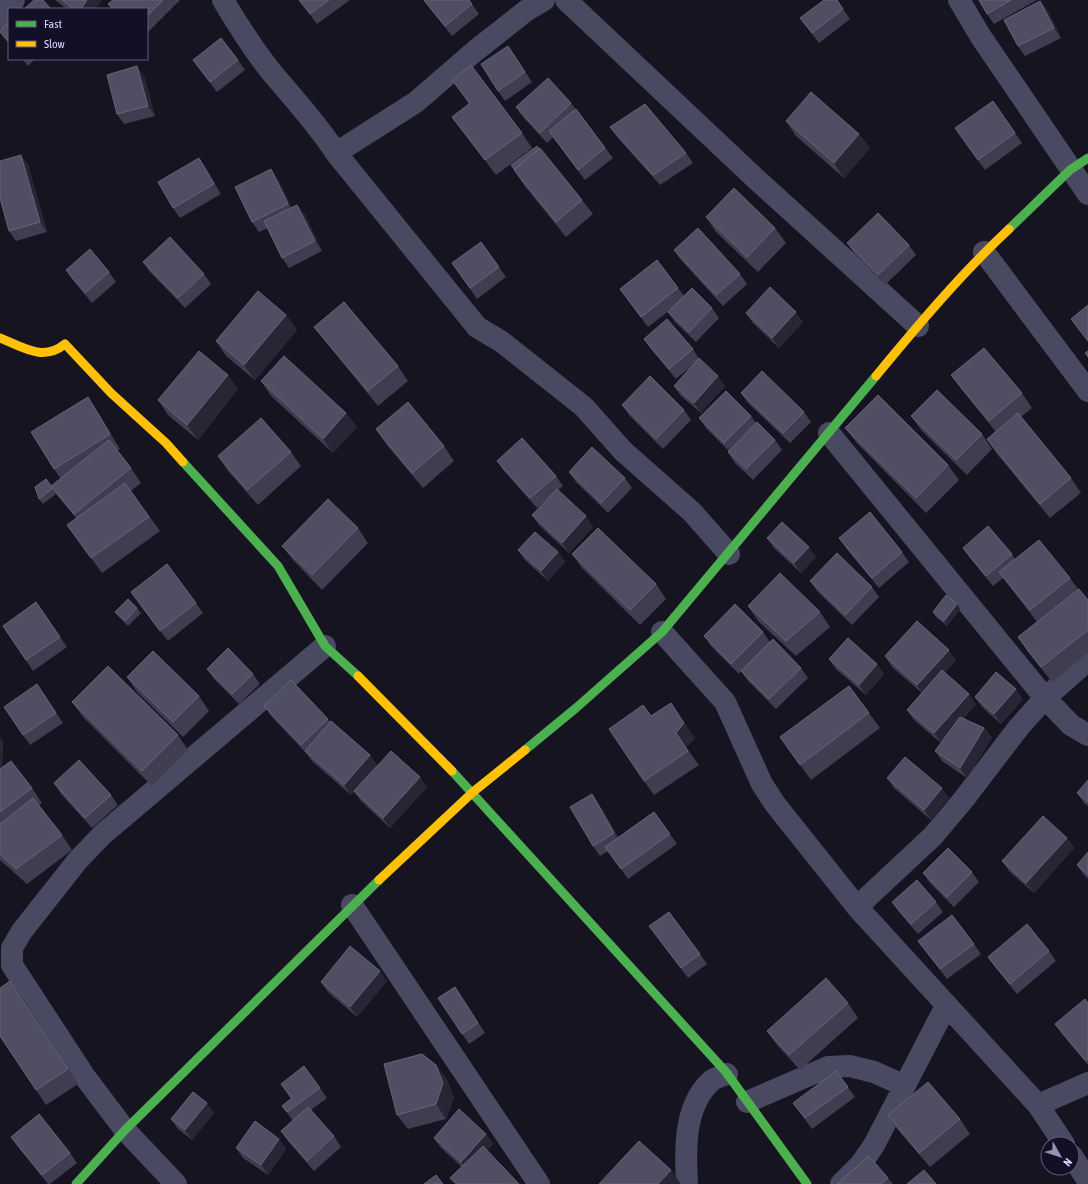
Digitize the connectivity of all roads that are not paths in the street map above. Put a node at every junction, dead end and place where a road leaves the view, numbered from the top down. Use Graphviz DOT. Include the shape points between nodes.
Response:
graph roads {
  1 [pos="14,0"];
  2 [pos="222,0"];
  3 [pos="544,0"];
  4 [pos="566,0"];
  5 [pos="959,0"];
  6 [pos="0,17"];
  7 [pos="336,153"];
  8 [pos="1088,158"];
  9 [pos="1070,170"];
  10 [pos="1088,194"];
  11 [pos="984,252"];
  12 [pos="918,326"];
  13 [pos="0,338"];
  14 [pos="1088,391"];
  15 [pos="829,432"];
  16 [pos="729,554"];
  17 [pos="662,632"];
  18 [pos="325,646"];
  19 [pos="1088,660"];
  20 [pos="1045,698"];
  21 [pos="1088,735"];
  22 [pos="473,792"];
  23 [pos="352,905"];
  24 [pos="857,907"];
  25 [pos="946,1006"];
  26 [pos="727,1074"];
  27 [pos="1088,1083"];
  28 [pos="905,1086"];
  29 [pos="747,1102"];
  30 [pos="1038,1105"];
  31 [pos="125,1130"];
  32 [pos="1059,1136"];
  33 [pos="1080,1168"];
  34 [pos="1088,1181"];
  35 [pos="76,1184"];
  36 [pos="176,1184"];
  37 [pos="539,1184"];
  38 [pos="687,1184"];
  39 [pos="807,1184"];
  40 [pos="841,1184"];
  1 -- 6 [label="street"];
  2 -- 7 [label="street" via="249,42 321,130"];
  3 -- 7 [label="street" via="481,46 416,102"];
  4 -- 12 [label="street"];
  5 -- 9 [label="street"];
  7 -- 16 [label="street" via="476,327 502,342 584,407 623,451 682,503"];
  8 -- 9 [label="street"];
  9 -- 10 [label="street"];
  9 -- 11 [label="street"];
  11 -- 12 [label="street"];
  11 -- 14 [label="street"];
  12 -- 15 [label="street"];
  13 -- 18 [label="street" via="38,352 56,351 65,344 111,393 166,443 278,566"];
  15 -- 16 [label="street"];
  15 -- 20 [label="street"];
  16 -- 17 [label="street"];
  17 -- 22 [label="street" via="576,708"];
  17 -- 24 [label="street" via="725,702 762,784"];
  18 -- 22 [label="street" via="372,688"];
  18 -- 31 [label="street" via="103,834 78,860 12,948 12,965 84,1077"];
  19 -- 20 [label="street"];
  20 -- 21 [label="street" via="1071,725"];
  20 -- 24 [label="street" via="1014,733 933,836"];
  22 -- 23 [label="street"];
  22 -- 26 [label="street"];
  23 -- 31 [label="street"];
  23 -- 37 [label="street"];
  24 -- 25 [label="street"];
  25 -- 28 [label="street"];
  25 -- 30 [label="street"];
  26 -- 29 [label="street"];
  26 -- 38 [label="street" via="711,1081 698,1098 689,1125 685,1157"];
  27 -- 30 [label="street"];
  28 -- 29 [label="street" via="874,1072 850,1066 828,1067"];
  28 -- 40 [label="street" via="874,1145 861,1164"];
  29 -- 39 [label="street"];
  30 -- 32 [label="street"];
  31 -- 35 [label="street"];
  31 -- 36 [label="street"];
  33 -- 34 [label="street"];
}
